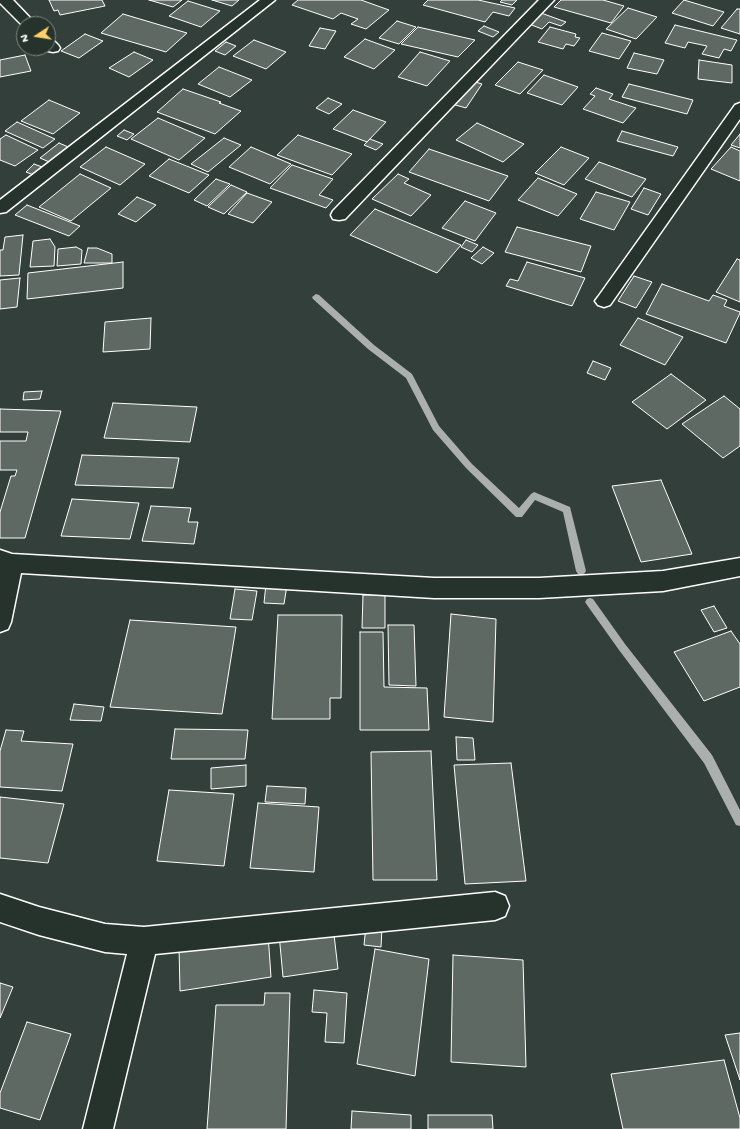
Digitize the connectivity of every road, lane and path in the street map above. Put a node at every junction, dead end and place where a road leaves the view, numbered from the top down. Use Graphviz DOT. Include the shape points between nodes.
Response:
graph roads {
  1 [pos="5,0"];
  2 [pos="268,0"];
  3 [pos="547,0"];
  4 [pos="21,16"];
  5 [pos="740,108"];
  6 [pos="0,208"];
  7 [pos="339,214"];
  8 [pos="604,301"];
  9 [pos="6,561"];
  10 [pos="740,567"];
  11 [pos="0,622"];
  12 [pos="495,906"];
  13 [pos="0,908"];
  14 [pos="144,941"];
  15 [pos="98,1129"];
  1 -- 4 [label="street"];
  2 -- 6 [label="street"];
  3 -- 7 [label="street"];
  5 -- 8 [label="street"];
  9 -- 10 [label="street" via="434,588 539,588 663,581"];
  9 -- 11 [label="street"];
  12 -- 14 [label="street"];
  13 -- 14 [label="street" via="39,922 104,938"];
  14 -- 15 [label="street"];
}
